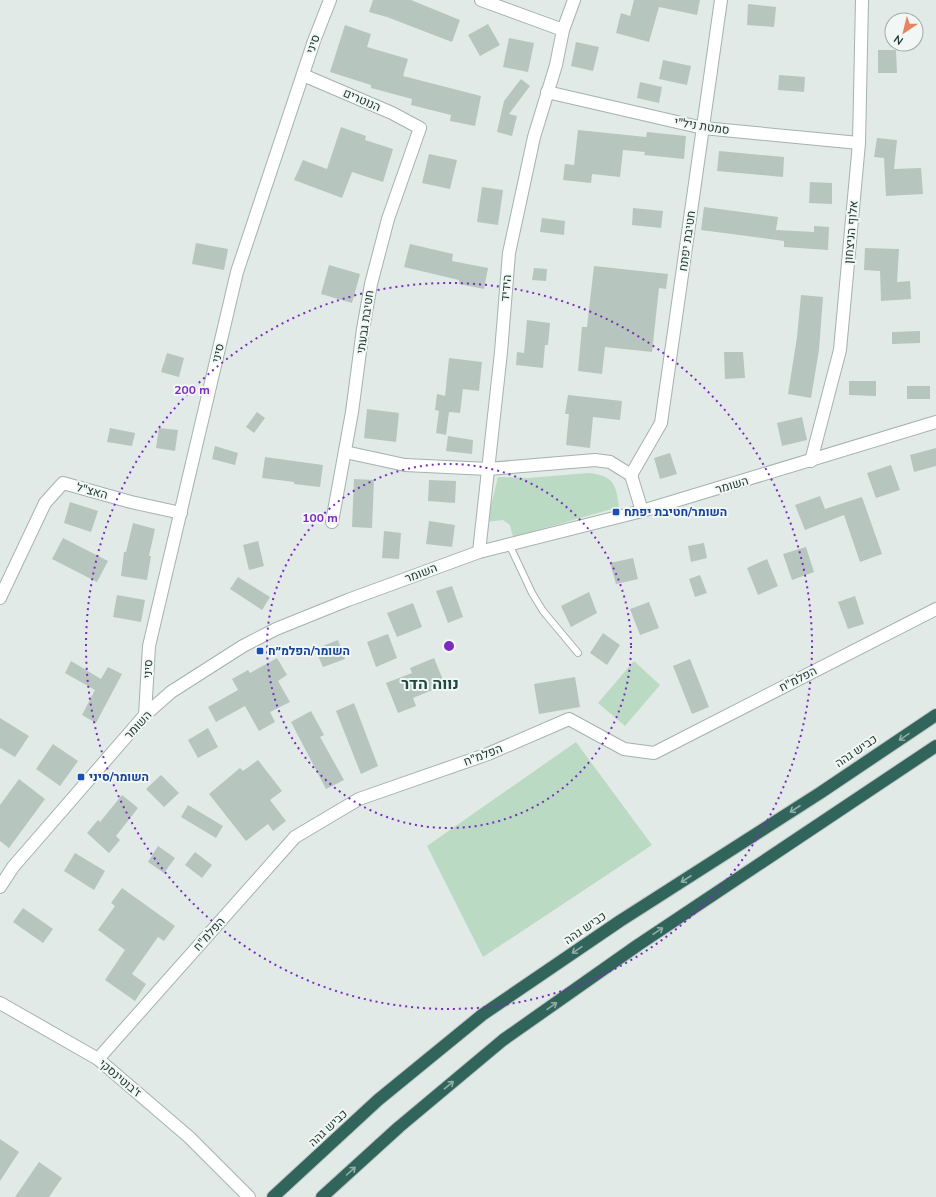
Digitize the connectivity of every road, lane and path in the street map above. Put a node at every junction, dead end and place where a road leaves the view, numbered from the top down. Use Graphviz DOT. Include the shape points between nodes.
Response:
graph roads {
  1 [pos="330,0"];
  2 [pos="480,0"];
  3 [pos="574,0"];
  4 [pos="721,0"];
  5 [pos="862,0"];
  6 [pos="563,30"];
  7 [pos="303,75"];
  8 [pos="547,92"];
  9 [pos="420,128"];
  10 [pos="703,128"];
  11 [pos="859,143"];
  12 [pos="936,422"];
  13 [pos="345,452"];
  14 [pos="811,461"];
  15 [pos="488,469"];
  16 [pos="631,474"];
  17 [pos="642,511"];
  18 [pos="181,513"];
  19 [pos="332,522"];
  20 [pos="509,544"];
  21 [pos="479,552"];
  22 [pos="0,598"];
  23 [pos="936,609"];
  24 [pos="578,653"];
  25 [pos="145,715"];
  26 [pos="936,715"];
  27 [pos="936,746"];
  28 [pos="0,887"];
  29 [pos="0,1003"];
  30 [pos="98,1059"];
  31 [pos="249,1197"];
  32 [pos="273,1197"];
  33 [pos="322,1197"];
  1 -- 7 [label="street, סיני"];
  2 -- 6 [label="street"];
  3 -- 6 [label="street, הידיד"];
  4 -- 10 [label="street, חטיבת יפתח"];
  5 -- 11 [label="street, אלוף הניצחון"];
  6 -- 8 [label="street, הידיד"];
  7 -- 9 [label="street, הנוטרים" via="392,113"];
  7 -- 18 [label="street, סיני" via="238,272"];
  8 -- 10 [label="street, סמטת ניל\"י"];
  8 -- 15 [label="street, הידיד" via="527,163 509,253"];
  9 -- 13 [label="street, חטיבת גבעתי" via="388,219 371,284"];
  10 -- 11 [label="street, סמטת ניל\"י"];
  10 -- 16 [label="street, חטיבת יפתח" via="661,423"];
  11 -- 14 [label="street, אלוף הניצחון" via="840,350"];
  12 -- 14 [label="street, השומר"];
  13 -- 15 [label="street" via="405,465"];
  13 -- 19 [label="street, חטיבת גבעתי"];
  14 -- 17 [label="street, השומר"];
  15 -- 16 [label="street" via="595,460 610,462"];
  15 -- 21 [label="street, הידיד"];
  16 -- 17 [label="street"];
  17 -- 20 [label="street, השומר"];
  18 -- 22 [label="street, האצ\"ל" via="63,483 45,503"];
  18 -- 25 [label="street, סיני" via="149,646"];
  20 -- 21 [label="street, השומר"];
  20 -- 24 [label="lane" via="543,611"];
  21 -- 25 [label="street, השומר" via="348,600 243,646 171,692"];
  23 -- 30 [label="street, הפלמ\"ח" via="654,753 624,749 569,719 488,754 359,799 295,837"];
  25 -- 28 [label="street, השומר" via="13,867"];
  26 -- 32 [label="highway, כביש גהה, one-way" via="482,1014 378,1100"];
  33 -- 27 [label="highway, one-way" via="399,1127 503,1040 638,945"];
  29 -- 30 [label="street, ז'בוטינסקי"];
  30 -- 31 [label="street, ז'בוטינסקי" via="189,1137"];
}
